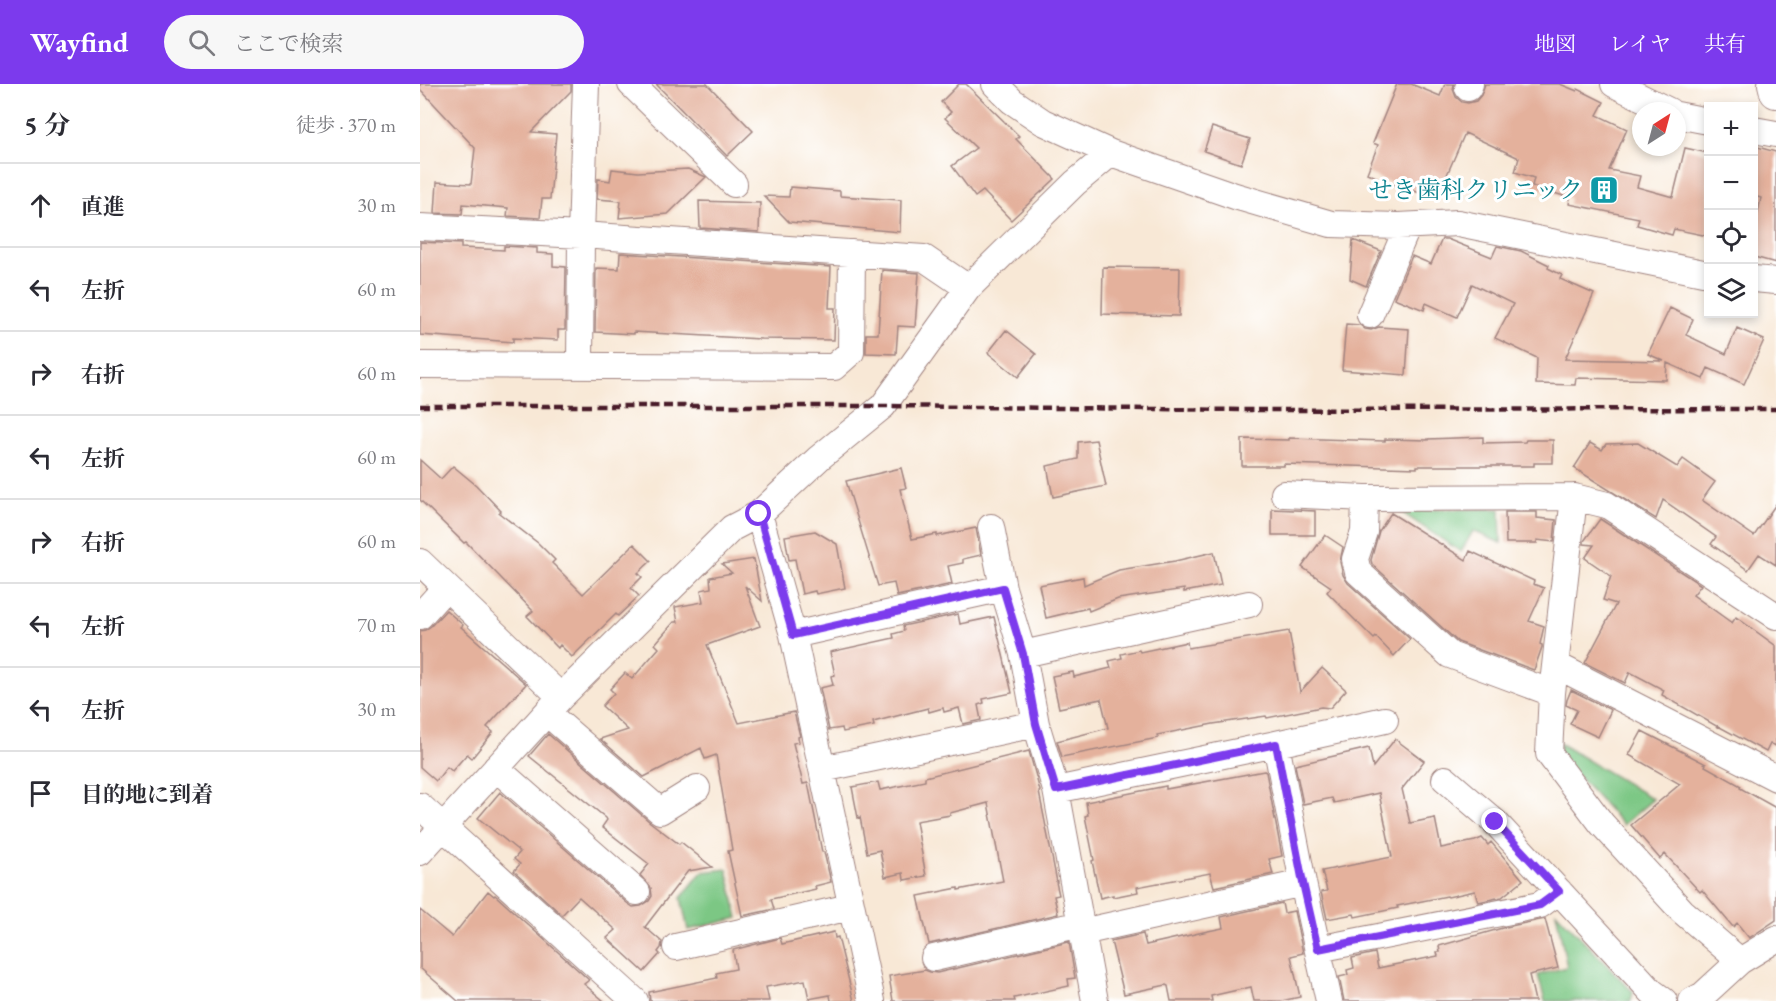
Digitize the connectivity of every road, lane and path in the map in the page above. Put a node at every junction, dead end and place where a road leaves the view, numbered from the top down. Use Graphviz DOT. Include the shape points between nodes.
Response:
graph roads {
  1 [pos="586,84"];
  2 [pos="631,84"];
  3 [pos="995,84"];
  4 [pos="1614,84"];
  5 [pos="1774,84"];
  6 [pos="1776,92"];
  7 [pos="1651,102"];
  8 [pos="1686,117"];
  9 [pos="1704,120"];
  10 [pos="1758,131"];
  11 [pos="1776,134"];
  12 [pos="1111,153"];
  13 [pos="734,184"];
  14 [pos="420,226"];
  15 [pos="1408,226"];
  16 [pos="581,235"];
  17 [pos="852,253"];
  18 [pos="1704,273"];
  19 [pos="1758,279"];
  20 [pos="1776,281"];
  21 [pos="968,288"];
  22 [pos="1370,315"];
  23 [pos="420,365"];
  24 [pos="580,365"];
  25 [pos="1284,494"];
  26 [pos="1574,497"];
  27 [pos="1365,498"];
  28 [pos="759,514"];
  29 [pos="991,527"];
  30 [pos="420,562"];
  31 [pos="446,586"];
  32 [pos="1003,588"];
  33 [pos="1249,604"];
  34 [pos="420,616"];
  35 [pos="1776,616"];
  36 [pos="793,635"];
  37 [pos="1023,654"];
  38 [pos="1556,665"];
  39 [pos="1552,693"];
  40 [pos="554,705"];
  41 [pos="1385,720"];
  42 [pos="1036,724"];
  43 [pos="1276,744"];
  44 [pos="496,768"];
  45 [pos="822,769"];
  46 [pos="1776,778"];
  47 [pos="1445,779"];
  48 [pos="697,788"];
  49 [pos="1056,790"];
  50 [pos="420,806"];
  51 [pos="443,826"];
  52 [pos="420,852"];
  53 [pos="1303,883"];
  54 [pos="1559,891"];
  55 [pos="638,892"];
  56 [pos="850,907"];
  57 [pos="1082,928"];
  58 [pos="1776,939"];
  59 [pos="676,948"];
  60 [pos="1318,949"];
  61 [pos="934,958"];
  62 [pos="1740,962"];
  63 [pos="635,1001"];
  64 [pos="872,1001"];
  65 [pos="1093,1001"];
  66 [pos="1329,1001"];
  67 [pos="1664,1001"];
  68 [pos="1692,1001"];
  1 -- 16 [label="street"];
  2 -- 13 [label="street"];
  3 -- 12 [label="street" via="1043,122"];
  4 -- 7 [label="street"];
  5 -- 6 [label="street"];
  8 -- 9 [label="street"];
  10 -- 11 [label="street"];
  12 -- 15 [label="street" via="1331,224"];
  12 -- 21 [label="street"];
  14 -- 16 [label="street"];
  15 -- 18 [label="street" via="1458,223"];
  15 -- 22 [label="street"];
  16 -- 17 [label="street"];
  16 -- 24 [label="street"];
  17 -- 21 [label="street" via="924,258"];
  17 -- 24 [label="street" via="851,352 834,367"];
  19 -- 20 [label="street"];
  21 -- 28 [label="street" via="883,406"];
  23 -- 24 [label="street"];
  25 -- 27 [label="street"];
  26 -- 27 [label="street"];
  26 -- 35 [label="street" via="1607,505"];
  26 -- 38 [label="street"];
  27 -- 39 [label="street" via="1364,532 1355,559 1358,572 1450,655"];
  28 -- 36 [label="street"];
  28 -- 40 [label="street" via="732,528"];
  29 -- 32 [label="street"];
  30 -- 31 [label="street"];
  31 -- 34 [label="street"];
  31 -- 40 [label="street"];
  32 -- 36 [label="street"];
  32 -- 37 [label="street"];
  33 -- 37 [label="street"];
  36 -- 45 [label="street"];
  37 -- 42 [label="street"];
  38 -- 39 [label="street"];
  38 -- 46 [label="street"];
  39 -- 62 [label="street" via="1549,754 1602,824 1682,911"];
  40 -- 44 [label="street"];
  40 -- 48 [label="street" via="660,811"];
  41 -- 43 [label="street"];
  42 -- 45 [label="street"];
  42 -- 49 [label="street"];
  43 -- 49 [label="street"];
  43 -- 53 [label="street"];
  44 -- 51 [label="street"];
  44 -- 55 [label="street"];
  45 -- 56 [label="street"];
  47 -- 54 [label="street" via="1495,822"];
  49 -- 57 [label="street"];
  50 -- 51 [label="street"];
  51 -- 52 [label="street"];
  51 -- 63 [label="street"];
  53 -- 57 [label="street"];
  53 -- 60 [label="street"];
  54 -- 60 [label="street" via="1540,905"];
  54 -- 67 [label="street"];
  56 -- 59 [label="street"];
  56 -- 64 [label="street"];
  57 -- 61 [label="street"];
  57 -- 65 [label="street"];
  58 -- 62 [label="street"];
  60 -- 66 [label="street"];
  62 -- 68 [label="street"];
}
